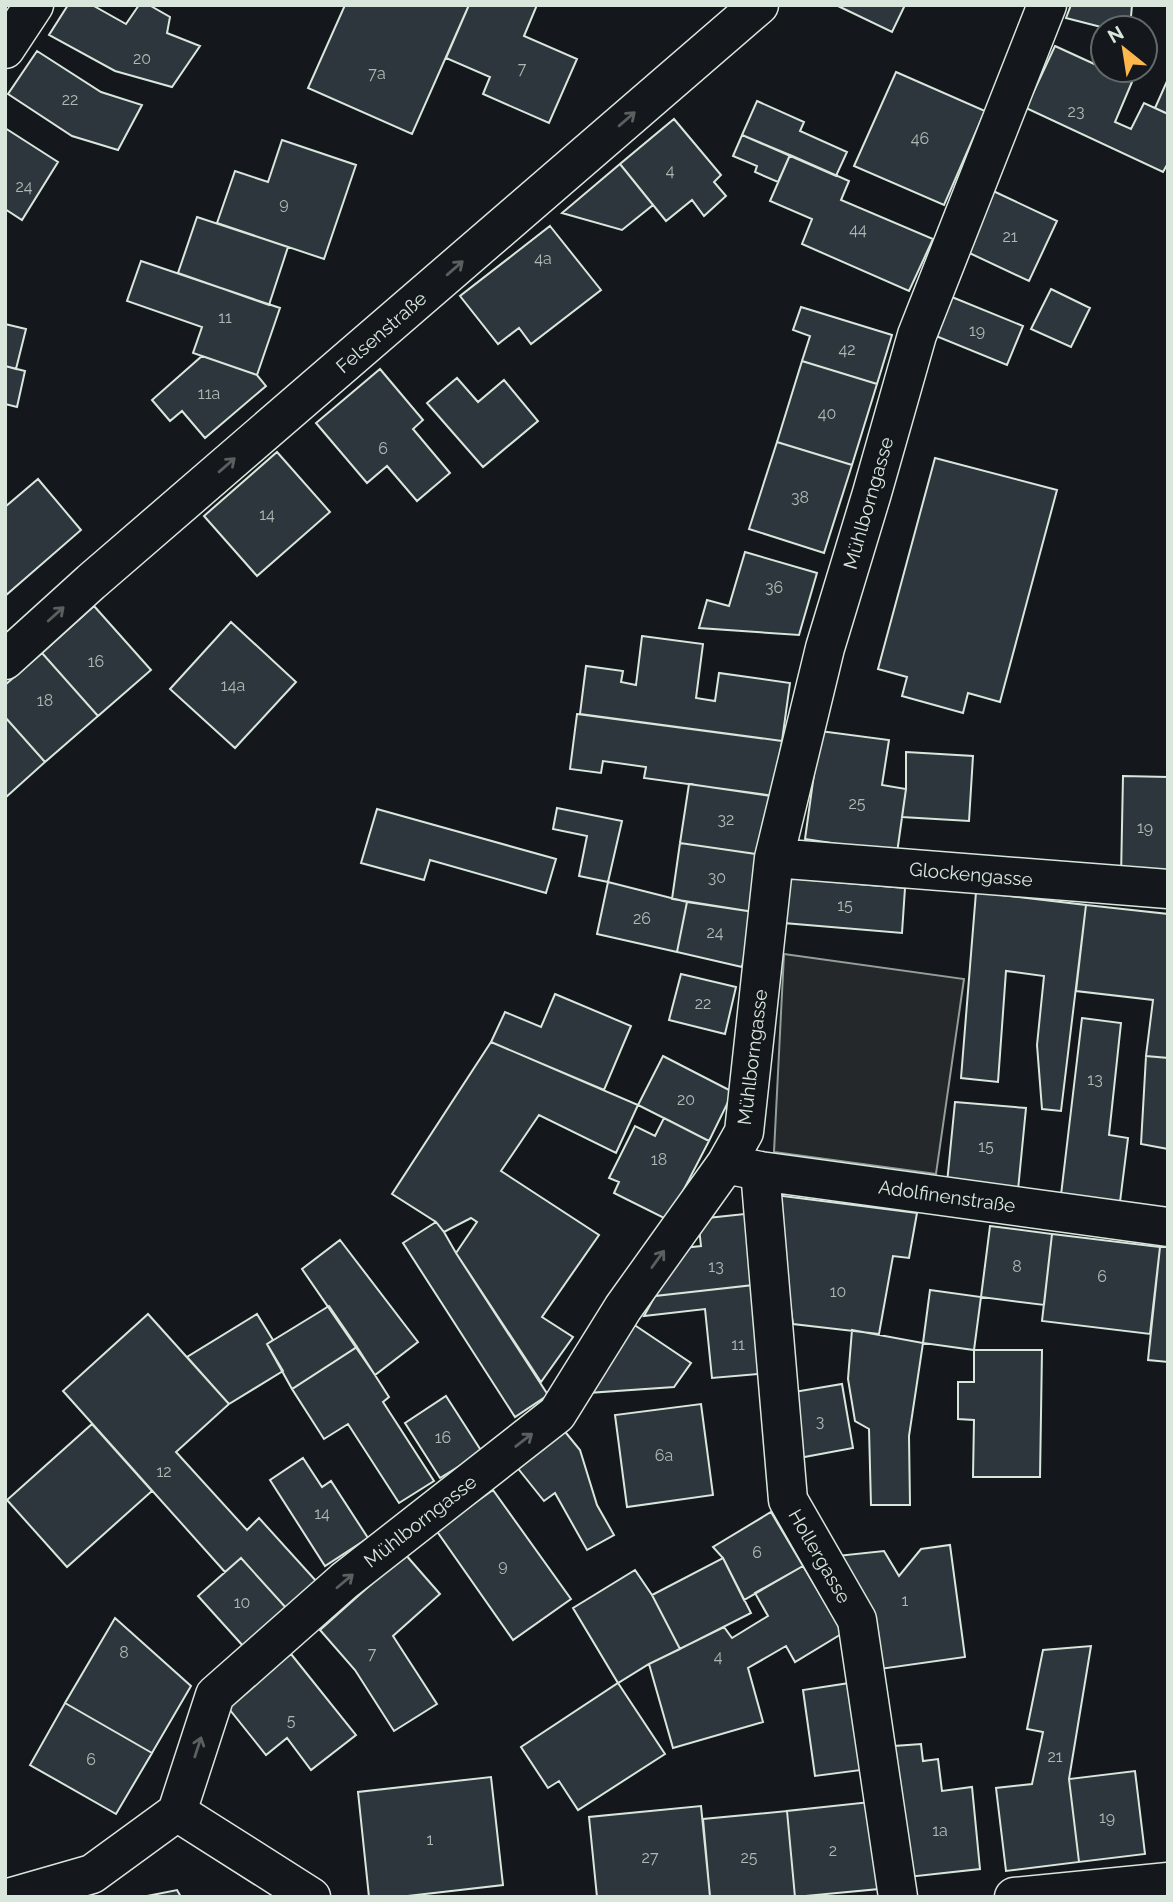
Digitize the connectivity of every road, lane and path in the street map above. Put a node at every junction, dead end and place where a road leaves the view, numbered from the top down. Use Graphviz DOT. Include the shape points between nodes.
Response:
graph roads {
  1 [pos="34,5"];
  2 [pos="760,5"];
  3 [pos="1047,5"];
  4 [pos="5,49"];
  5 [pos="5,660"];
  6 [pos="774,858"];
  7 [pos="1168,889"];
  8 [pos="743,1167"];
  9 [pos="1168,1227"];
  10 [pos="177,1812"];
  11 [pos="1168,1882"];
  12 [pos="12,1897"];
  13 [pos="312,1897"];
  14 [pos="898,1897"];
  15 [pos="1014,1897"];
  1 -- 4 [label="street"];
  5 -- 2 [label="street, Felsenstraße, one-way"];
  3 -- 6 [label="street, Mühlborngasse" via="917,335 825,648"];
  6 -- 7 [label="street, Glockengasse"];
  6 -- 8 [label="street, Mühlborngasse"];
  8 -- 9 [label="street, Adolfinenstraße"];
  10 -- 8 [label="street, Mühlborngasse, one-way" via="215,1695 344,1581 557,1414 623,1308"];
  8 -- 14 [label="street, Hollergasse" via="788,1500 858,1620"];
  10 -- 12 [label="street" via="92,1874"];
  10 -- 13 [label="street"];
  11 -- 15 [label="street"];
}
